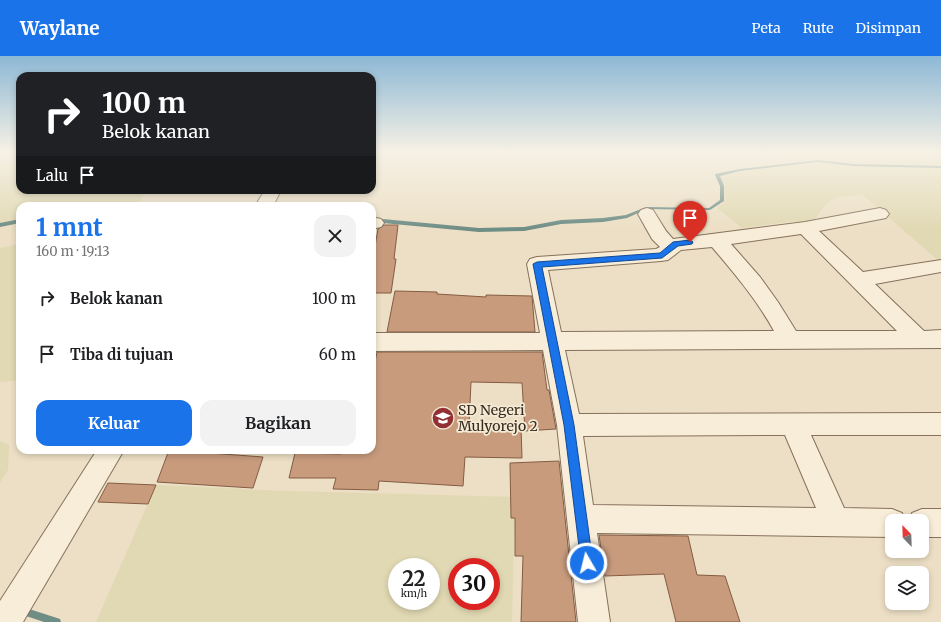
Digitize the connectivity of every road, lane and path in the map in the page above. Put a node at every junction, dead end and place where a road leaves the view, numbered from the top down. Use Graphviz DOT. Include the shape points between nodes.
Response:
graph roads {
  1 [pos="647,214"];
  2 [pos="880,214"];
  3 [pos="805,228"];
  4 [pos="716,240"];
  5 [pos="671,247"];
  6 [pos="940,266"];
  7 [pos="860,280"];
  8 [pos="789,338"];
  9 [pos="941,339"];
  10 [pos="920,340"];
  11 [pos="552,341"];
  12 [pos="376,342"];
  13 [pos="941,424"];
  14 [pos="569,425"];
  15 [pos="794,426"];
  16 [pos="109,454"];
  17 [pos="581,519"];
  18 [pos="836,522"];
  19 [pos="885,523"];
  20 [pos="929,523"];
  21 [pos="941,523"];
  22 [pos="5,622"];
  23 [pos="594,622"];
  1 -- 5 [label="street" via="659,235"];
  2 -- 3 [label="street"];
  3 -- 4 [label="street"];
  3 -- 7 [label="street"];
  4 -- 5 [label="street" via="676,244"];
  4 -- 8 [label="street" via="753,282"];
  5 -- 11 [label="street" via="662,255 537,264"];
  6 -- 7 [label="street"];
  7 -- 10 [label="street"];
  8 -- 10 [label="street"];
  8 -- 11 [label="street"];
  9 -- 10 [label="street"];
  11 -- 12 [label="street"];
  11 -- 14 [label="street"];
  13 -- 15 [label="street"];
  14 -- 15 [label="street"];
  14 -- 17 [label="street"];
  15 -- 18 [label="street"];
  16 -- 22 [label="street"];
  17 -- 18 [label="street"];
  17 -- 23 [label="street"];
  18 -- 19 [label="street"];
  20 -- 21 [label="street"];
}
